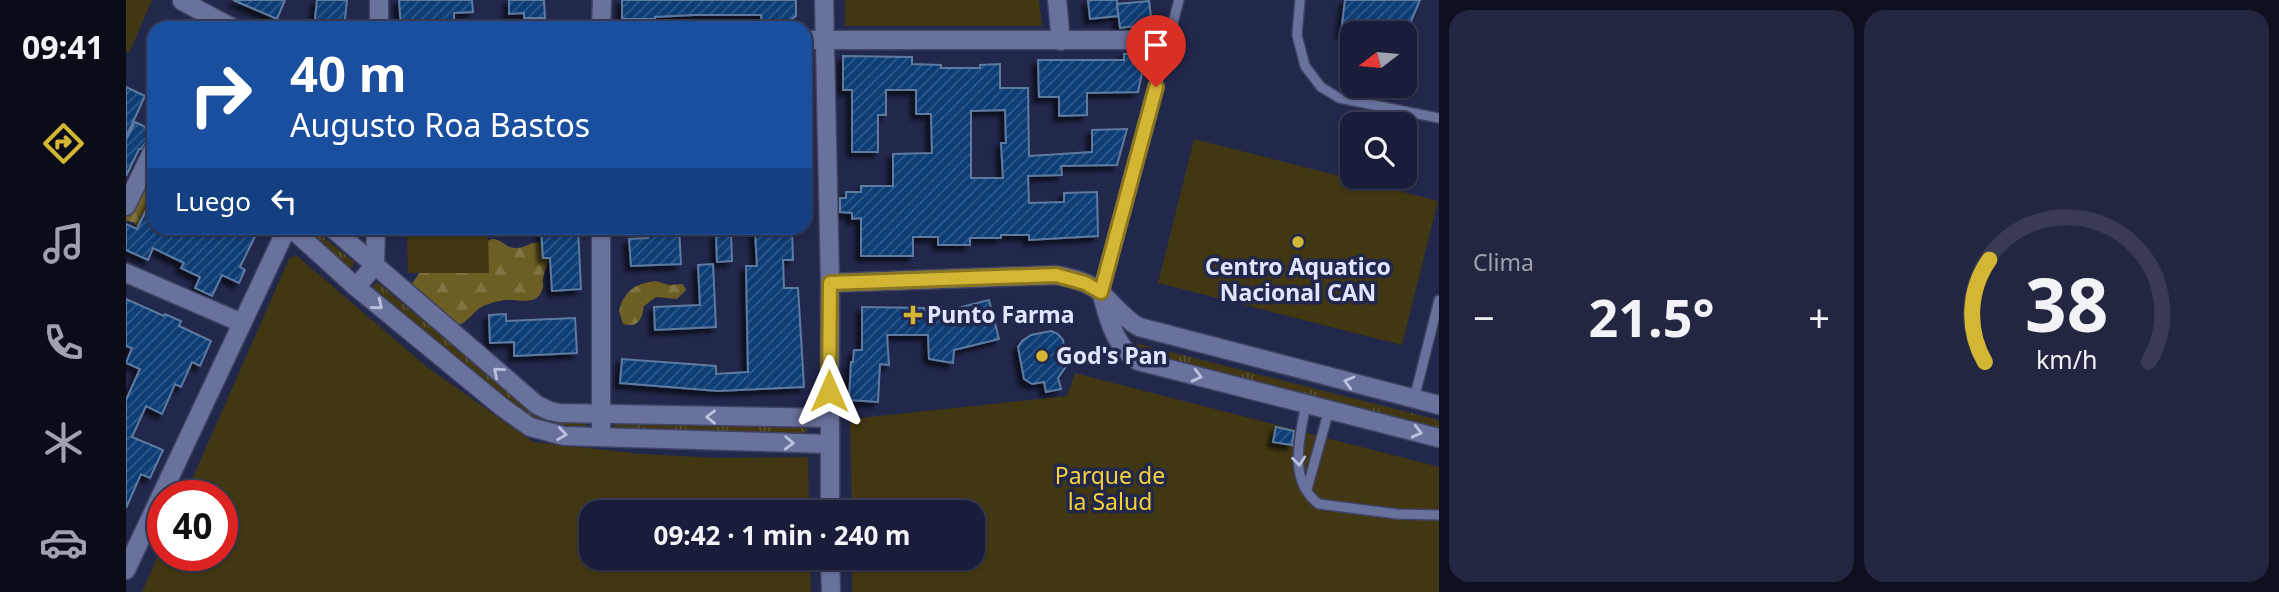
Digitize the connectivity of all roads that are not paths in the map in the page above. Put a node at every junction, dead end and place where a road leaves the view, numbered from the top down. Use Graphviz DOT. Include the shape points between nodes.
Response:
graph roads {
  1 [pos="379,0"];
  2 [pos="602,0"];
  3 [pos="824,0"];
  4 [pos="1057,0"];
  5 [pos="1179,0"];
  6 [pos="1300,0"];
  7 [pos="182,1"];
  8 [pos="220,21"];
  9 [pos="379,21"];
  10 [pos="601,21"];
  11 [pos="812,40"];
  12 [pos="824,40"];
  13 [pos="1150,40"];
  14 [pos="1061,41"];
  15 [pos="1439,118"];
  16 [pos="147,162"];
  17 [pos="126,206"];
  18 [pos="286,235"];
  19 [pos="297,235"];
  20 [pos="340,235"];
  21 [pos="376,235"];
  22 [pos="601,235"];
  23 [pos="375,265"];
  24 [pos="126,273"];
  25 [pos="830,283"];
  26 [pos="356,287"];
  27 [pos="1101,292"];
  28 [pos="1439,300"];
  29 [pos="242,323"];
  30 [pos="1414,399"];
  31 [pos="1306,404"];
  32 [pos="1439,405"];
  33 [pos="1329,410"];
  34 [pos="601,415"];
  35 [pos="829,418"];
  36 [pos="601,438"];
  37 [pos="1439,438"];
  38 [pos="829,444"];
  39 [pos="1307,491"];
  40 [pos="830,500"];
  41 [pos="1439,515"];
  42 [pos="126,570"];
  43 [pos="831,570"];
  44 [pos="831,592"];
  1 -- 9 [label="street"];
  2 -- 10 [label="street"];
  3 -- 12 [label="street"];
  4 -- 14 [label="street"];
  5 -- 27 [label="lane"];
  6 -- 15 [label="lane" via="1297,35 1305,66 1321,87 1339,98"];
  7 -- 8 [label="street"];
  11 -- 12 [label="street"];
  12 -- 14 [label="street"];
  12 -- 25 [label="street"];
  13 -- 14 [label="street"];
  16 -- 17 [label="street"];
  18 -- 29 [label="street"];
  19 -- 26 [label="street"];
  20 -- 23 [label="street"];
  21 -- 23 [label="street"];
  22 -- 34 [label="street"];
  23 -- 26 [label="street"];
  34 -- 23 [label="street, one-way" via="550,411 537,405"];
  24 -- 29 [label="street"];
  25 -- 27 [label="street" via="1056,275"];
  25 -- 35 [label="street"];
  26 -- 36 [label="street, one-way" via="524,423 564,436"];
  30 -- 27 [label="street, one-way" via="1139,327 1116,311"];
  27 -- 31 [label="street, one-way" via="1122,346 1138,361"];
  28 -- 30 [label="lane"];
  29 -- 42 [label="street"];
  30 -- 32 [label="street"];
  31 -- 33 [label="street"];
  31 -- 39 [label="lane, one-way" via="1297,455"];
  33 -- 37 [label="street, one-way"];
  33 -- 39 [label="lane"];
  35 -- 34 [label="street, one-way"];
  34 -- 36 [label="street"];
  35 -- 38 [label="street"];
  36 -- 38 [label="street, one-way"];
  38 -- 40 [label="street"];
  39 -- 41 [label="lane" via="1319,504"];
  43 -- 44 [label="street"];
}
